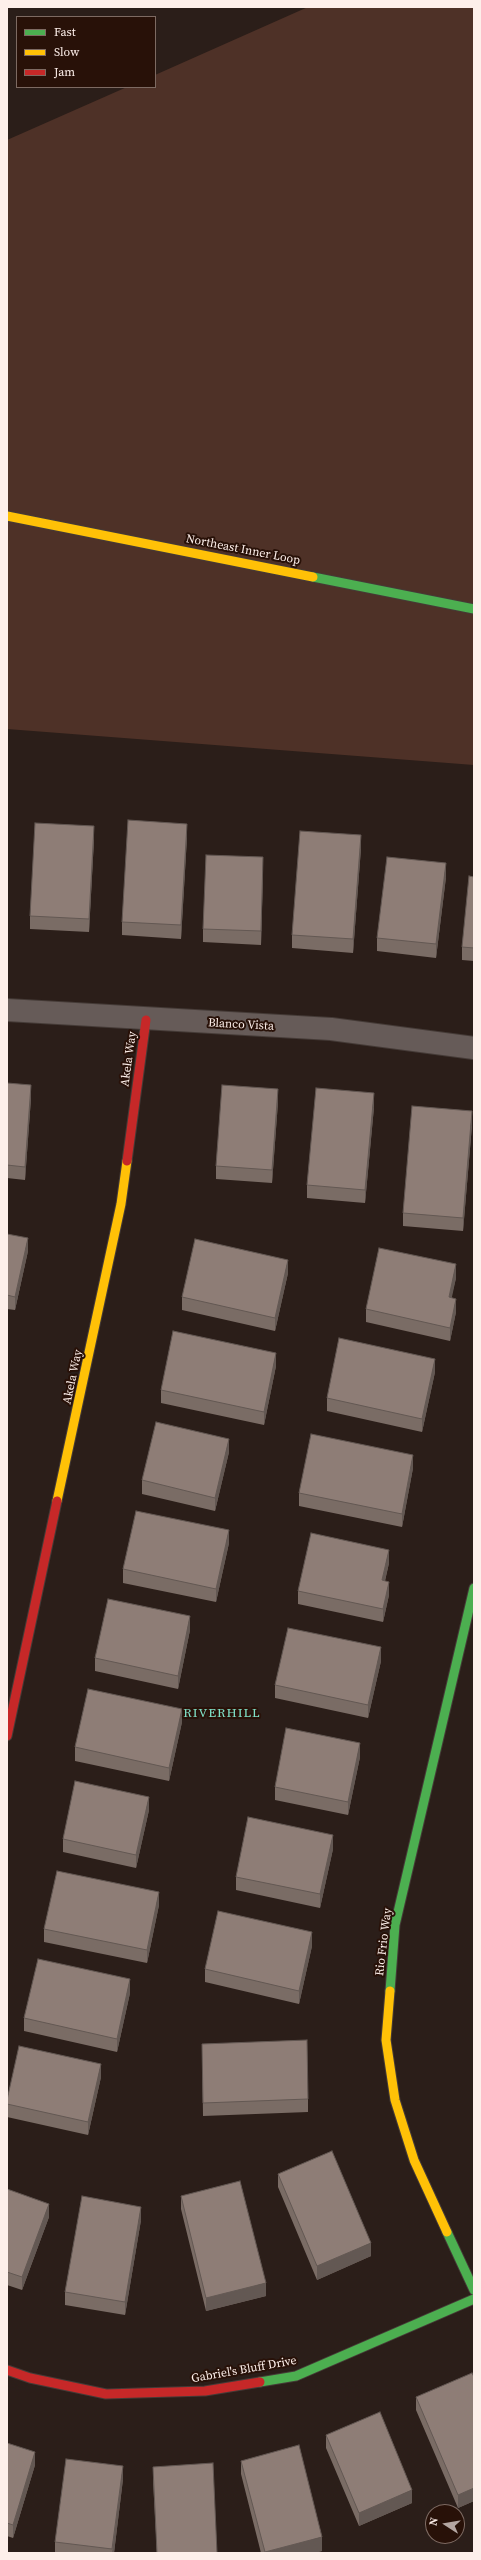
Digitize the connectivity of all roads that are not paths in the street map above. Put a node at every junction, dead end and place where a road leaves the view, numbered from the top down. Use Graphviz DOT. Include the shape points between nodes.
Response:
graph roads {
  1 [pos="7,516"];
  2 [pos="474,609"];
  3 [pos="7,1010"];
  4 [pos="146,1020"];
  5 [pos="474,1048"];
  6 [pos="474,1588"];
  7 [pos="7,1736"];
  8 [pos="474,2290"];
  9 [pos="474,2299"];
  10 [pos="7,2370"];
  1 -- 2 [label="street, Northeast Inner Loop"];
  3 -- 4 [label="street, Blanco Vista"];
  4 -- 5 [label="street, Blanco Vista" via="331,1029"];
  4 -- 7 [label="street, Akela Way" via="121,1204"];
  6 -- 8 [label="street, Rio Frio Way" via="395,1925 386,2040 395,2100 414,2160"];
  9 -- 10 [label="street, Gabriel's Bluff Drive" via="296,2376 205,2391 106,2394 30,2378"];
}
